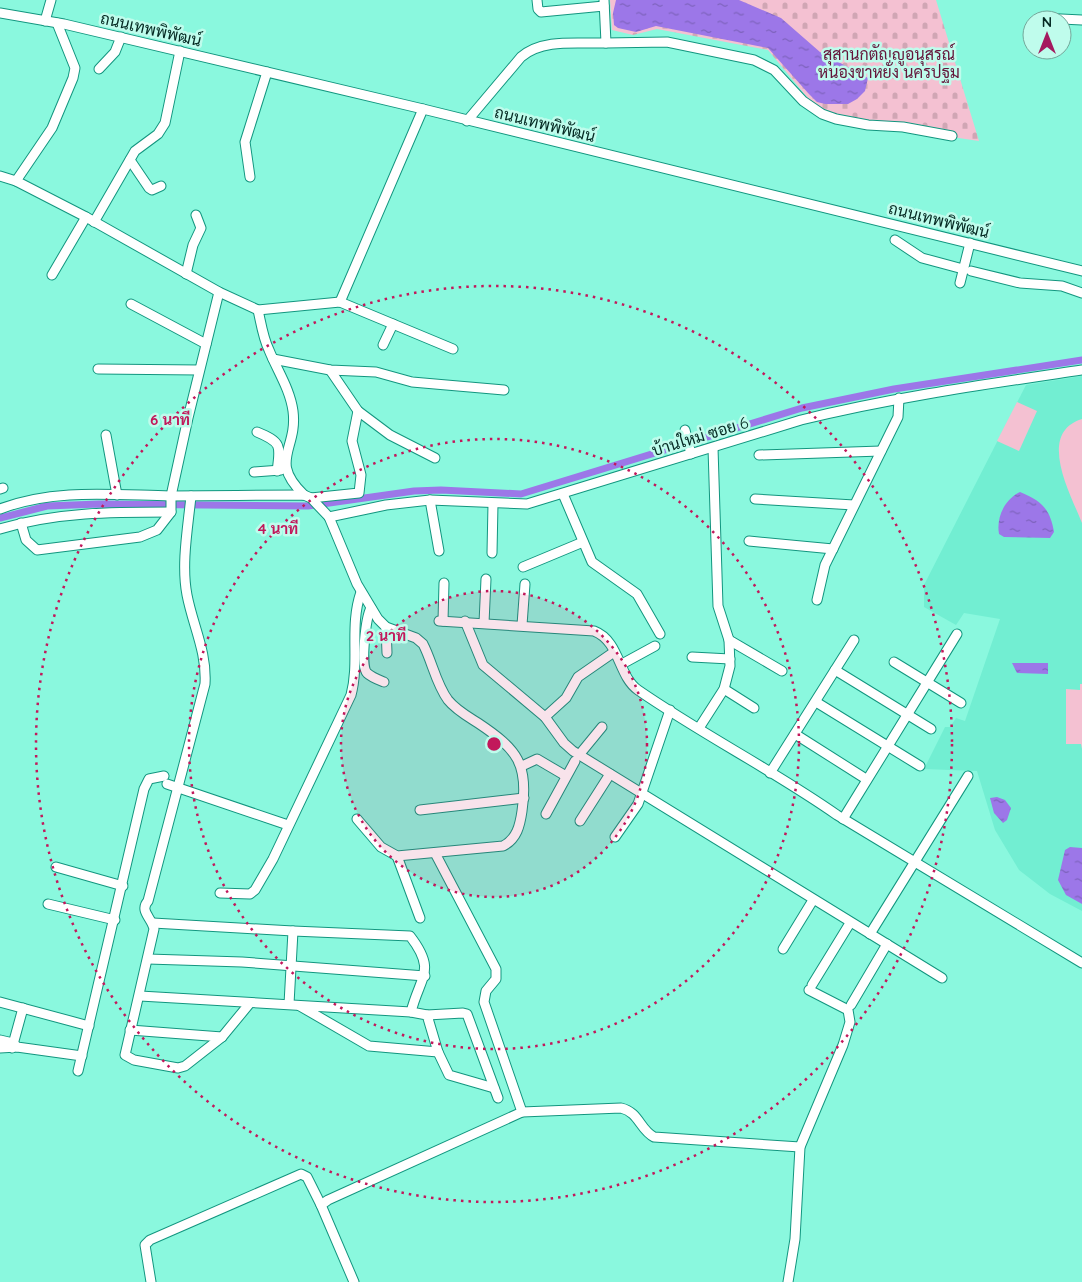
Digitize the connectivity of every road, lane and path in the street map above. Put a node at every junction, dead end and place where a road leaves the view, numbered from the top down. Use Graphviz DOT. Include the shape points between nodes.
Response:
graph roads {
  1 [pos="52,0"];
  2 [pos="537,0"];
  3 [pos="604,3"];
  4 [pos="0,13"];
  5 [pos="45,21"];
  6 [pos="57,23"];
  7 [pos="121,38"];
  8 [pos="606,43"];
  9 [pos="180,51"];
  10 [pos="99,69"];
  11 [pos="267,72"];
  12 [pos="423,109"];
  13 [pos="467,121"];
  14 [pos="952,136"];
  15 [pos="130,160"];
  16 [pos="0,176"];
  17 [pos="250,177"];
  18 [pos="16,181"];
  19 [pos="161,186"];
  20 [pos="196,214"];
  21 [pos="90,219"];
  22 [pos="895,240"];
  23 [pos="970,243"];
  24 [pos="967,270"];
  25 [pos="1082,271"];
  26 [pos="186,274"];
  27 [pos="52,275"];
  28 [pos="960,283"];
  29 [pos="219,292"];
  30 [pos="1082,293"];
  31 [pos="340,302"];
  32 [pos="131,304"];
  33 [pos="258,310"];
  34 [pos="393,324"];
  35 [pos="206,344"];
  36 [pos="383,345"];
  37 [pos="453,349"];
  38 [pos="273,359"];
  39 [pos="98,369"];
  40 [pos="199,370"];
  41 [pos="330,370"];
  42 [pos="1082,370"];
  43 [pos="504,390"];
  44 [pos="899,398"];
  45 [pos="358,412"];
  46 [pos="685,430"];
  47 [pos="256,432"];
  48 [pos="106,435"];
  49 [pos="690,447"];
  50 [pos="712,448"];
  51 [pos="881,451"];
  52 [pos="759,455"];
  53 [pos="435,458"];
  54 [pos="282,470"];
  55 [pos="254,472"];
  56 [pos="563,494"];
  57 [pos="117,495"];
  58 [pos="171,497"];
  59 [pos="191,499"];
  60 [pos="755,499"];
  61 [pos="430,500"];
  62 [pos="313,501"];
  63 [pos="492,504"];
  64 [pos="854,505"];
  65 [pos="0,508"];
  66 [pos="171,511"];
  67 [pos="329,517"];
  68 [pos="21,522"];
  69 [pos="0,528"];
  70 [pos="749,541"];
  71 [pos="583,542"];
  72 [pos="833,549"];
  73 [pos="439,551"];
  74 [pos="492,553"];
  75 [pos="523,567"];
  76 [pos="486,578"];
  77 [pos="444,584"];
  78 [pos="526,584"];
  79 [pos="361,592"];
  80 [pos="817,600"];
  81 [pos="371,608"];
  82 [pos="465,621"];
  83 [pos="484,623"];
  84 [pos="522,625"];
  85 [pos="386,627"];
  86 [pos="660,634"];
  87 [pos="957,634"];
  88 [pos="729,640"];
  89 [pos="854,640"];
  90 [pos="655,646"];
  91 [pos="614,652"];
  92 [pos="387,653"];
  93 [pos="692,657"];
  94 [pos="730,659"];
  95 [pos="894,662"];
  96 [pos="622,664"];
  97 [pos="835,670"];
  98 [pos="782,671"];
  99 [pos="927,681"];
  100 [pos="384,682"];
  101 [pos="724,689"];
  102 [pos="816,702"];
  103 [pos="962,703"];
  104 [pos="754,708"];
  105 [pos="670,710"];
  106 [pos="906,714"];
  107 [pos="544,717"];
  108 [pos="602,727"];
  109 [pos="699,728"];
  110 [pos="931,729"];
  111 [pos="795,734"];
  112 [pos="887,746"];
  113 [pos="577,758"];
  114 [pos="522,766"];
  115 [pos="920,766"];
  116 [pos="770,773"];
  117 [pos="610,774"];
  118 [pos="566,776"];
  119 [pos="968,776"];
  120 [pos="866,778"];
  121 [pos="179,784"];
  122 [pos="641,792"];
  123 [pos="524,798"];
  124 [pos="420,810"];
  125 [pos="546,814"];
  126 [pos="357,819"];
  127 [pos="843,819"];
  128 [pos="580,821"];
  129 [pos="288,825"];
  130 [pos="615,837"];
  131 [pos="435,853"];
  132 [pos="397,856"];
  133 [pos="914,862"];
  134 [pos="56,867"];
  135 [pos="123,886"];
  136 [pos="220,893"];
  137 [pos="813,900"];
  138 [pos="48,904"];
  139 [pos="420,918"];
  140 [pos="115,920"];
  141 [pos="150,920"];
  142 [pos="850,923"];
  143 [pos="293,931"];
  144 [pos="870,934"];
  145 [pos="886,944"];
  146 [pos="783,949"];
  147 [pos="148,959"];
  148 [pos="1082,963"];
  149 [pos="290,967"];
  150 [pos="425,976"];
  151 [pos="942,978"];
  152 [pos="140,996"];
  153 [pos="0,1002"];
  154 [pos="250,1002"];
  155 [pos="289,1004"];
  156 [pos="851,1005"];
  157 [pos="300,1006"];
  158 [pos="23,1008"];
  159 [pos="411,1012"];
  160 [pos="427,1015"];
  161 [pos="89,1026"];
  162 [pos="130,1030"];
  163 [pos="222,1037"];
  164 [pos="0,1040"];
  165 [pos="14,1046"];
  166 [pos="0,1048"];
  167 [pos="438,1052"];
  168 [pos="82,1056"];
  169 [pos="78,1071"];
  170 [pos="494,1088"];
  171 [pos="498,1098"];
  172 [pos="522,1112"];
  173 [pos="800,1148"];
  174 [pos="321,1205"];
  175 [pos="151,1282"];
  176 [pos="354,1282"];
  177 [pos="788,1282"];
  1 -- 5 [label="street"];
  2 -- 3 [label="street" via="541,12"];
  3 -- 8 [label="street"];
  4 -- 5 [label="street, ถนนเทพพิพัฒน์"];
  5 -- 6 [label="street, ถนนเทพพิพัฒน์"];
  6 -- 7 [label="street, ถนนเทพพิพัฒน์"];
  6 -- 18 [label="street" via="75,68 73,78 52,128"];
  7 -- 9 [label="street, ถนนเทพพิพัฒน์"];
  7 -- 10 [label="street" via="115,52"];
  8 -- 13 [label="street" via="530,49"];
  8 -- 14 [label="street" via="667,42 754,60 774,70 803,101 822,114 868,125 904,127"];
  9 -- 11 [label="street, ถนนเทพพิพัฒน์"];
  9 -- 15 [label="street" via="165,123"];
  11 -- 12 [label="street, ถนนเทพพิพัฒน์"];
  11 -- 17 [label="street" via="245,142"];
  12 -- 13 [label="street, ถนนเทพพิพัฒน์"];
  12 -- 31 [label="street"];
  13 -- 23 [label="street, ถนนเทพพิพัฒน์"];
  15 -- 19 [label="street" via="149,188"];
  15 -- 21 [label="street"];
  16 -- 18 [label="street"];
  18 -- 21 [label="street"];
  20 -- 26 [label="street" via="201,228 193,244"];
  21 -- 26 [label="street"];
  21 -- 27 [label="street"];
  22 -- 24 [label="street" via="922,258"];
  23 -- 24 [label="street"];
  23 -- 25 [label="street, ถนนเทพพิพัฒน์"];
  24 -- 28 [label="street"];
  24 -- 30 [label="street" via="1020,283 1062,286"];
  26 -- 29 [label="street"];
  29 -- 33 [label="street"];
  29 -- 35 [label="street"];
  31 -- 33 [label="street"];
  31 -- 34 [label="street"];
  32 -- 35 [label="street"];
  33 -- 38 [label="street"];
  34 -- 36 [label="street"];
  34 -- 37 [label="street"];
  35 -- 40 [label="street"];
  38 -- 41 [label="street"];
  38 -- 54 [label="street" via="289,395 293,414 293,430"];
  39 -- 40 [label="street"];
  40 -- 58 [label="street"];
  41 -- 43 [label="street" via="369,371 412,382"];
  41 -- 45 [label="street"];
  42 -- 44 [label="street, บ้านใหม่ ซอย 6"];
  44 -- 50 [label="street, บ้านใหม่ ซอย 6" via="801,420"];
  44 -- 51 [label="street" via="898,417"];
  45 -- 53 [label="street" via="390,435"];
  45 -- 62 [label="street" via="352,441 360,475 360,493"];
  46 -- 49 [label="street"];
  47 -- 54 [label="street" via="278,444"];
  48 -- 57 [label="street"];
  49 -- 50 [label="street, บ้านใหม่ ซอย 6"];
  49 -- 56 [label="street, บ้านใหม่ ซอย 6"];
  50 -- 88 [label="street" via="718,606"];
  51 -- 52 [label="street"];
  51 -- 64 [label="street"];
  54 -- 55 [label="street"];
  54 -- 62 [label="street"];
  56 -- 63 [label="street, บ้านใหม่ ซอย 6" via="527,504"];
  56 -- 71 [label="street"];
  57 -- 58 [label="street"];
  57 -- 65 [label="street" via="46,497"];
  58 -- 59 [label="street"];
  58 -- 66 [label="street"];
  59 -- 62 [label="street"];
  59 -- 121 [label="street" via="187,594 206,670"];
  60 -- 64 [label="street"];
  61 -- 63 [label="street, บ้านใหม่ ซอย 6"];
  61 -- 67 [label="street, บ้านใหม่ ซอย 6"];
  61 -- 73 [label="street"];
  62 -- 67 [label="street"];
  63 -- 74 [label="street"];
  64 -- 72 [label="street"];
  66 -- 68 [label="street" via="75,514"];
  66 -- 68 [label="street" via="163,525 152,534 42,550 29,546"];
  67 -- 79 [label="street"];
  68 -- 69 [label="street"];
  70 -- 72 [label="street"];
  71 -- 75 [label="street"];
  71 -- 86 [label="street" via="594,566 637,594"];
  72 -- 80 [label="street" via="825,565"];
  76 -- 83 [label="street"];
  77 -- 82 [label="street" via="441,621"];
  78 -- 84 [label="street"];
  79 -- 81 [label="street"];
  79 -- 129 [label="street" via="354,620 354,683 351,695"];
  81 -- 85 [label="street"];
  81 -- 100 [label="street" via="366,619 365,667 368,674"];
  82 -- 83 [label="street"];
  82 -- 107 [label="street" via="483,665"];
  83 -- 84 [label="street"];
  84 -- 91 [label="street" via="594,631 604,635"];
  85 -- 92 [label="street"];
  85 -- 114 [label="street" via="416,638 423,644 446,698 458,711 507,746"];
  87 -- 99 [label="street"];
  88 -- 94 [label="street"];
  88 -- 98 [label="street"];
  89 -- 97 [label="street"];
  90 -- 96 [label="street"];
  91 -- 96 [label="street"];
  91 -- 107 [label="street" via="578,677 566,698"];
  93 -- 94 [label="street"];
  94 -- 101 [label="street"];
  95 -- 99 [label="street"];
  96 -- 105 [label="street" via="636,688"];
  97 -- 102 [label="street"];
  97 -- 106 [label="street"];
  99 -- 103 [label="street"];
  99 -- 106 [label="street"];
  101 -- 104 [label="street"];
  101 -- 109 [label="street"];
  102 -- 111 [label="street"];
  102 -- 112 [label="street"];
  105 -- 109 [label="street"];
  105 -- 122 [label="street"];
  106 -- 110 [label="street"];
  106 -- 112 [label="street"];
  107 -- 113 [label="street"];
  108 -- 113 [label="street"];
  109 -- 116 [label="street"];
  111 -- 116 [label="street"];
  111 -- 120 [label="street"];
  112 -- 115 [label="street"];
  112 -- 120 [label="street"];
  113 -- 117 [label="street"];
  113 -- 118 [label="street"];
  114 -- 118 [label="street" via="537,759"];
  114 -- 123 [label="street" via="526,783"];
  116 -- 127 [label="street" via="805,792"];
  117 -- 122 [label="street"];
  117 -- 128 [label="street"];
  118 -- 125 [label="street"];
  119 -- 133 [label="street"];
  120 -- 127 [label="street"];
  121 -- 129 [label="street"];
  121 -- 135 [label="street" via="149,779"];
  121 -- 141 [label="street" via="145,904 144,913"];
  122 -- 130 [label="street" via="635,810"];
  122 -- 137 [label="street"];
  123 -- 124 [label="street"];
  123 -- 131 [label="street" via="521,821 508,843"];
  126 -- 132 [label="street" via="381,847"];
  127 -- 133 [label="street"];
  129 -- 136 [label="street" via="255,890 247,894"];
  131 -- 132 [label="street"];
  131 -- 172 [label="street" via="496,969 496,979 486,991 484,1002"];
  132 -- 139 [label="street"];
  133 -- 144 [label="street"];
  133 -- 148 [label="street"];
  134 -- 135 [label="street"];
  135 -- 140 [label="street"];
  137 -- 142 [label="street"];
  137 -- 146 [label="street"];
  138 -- 140 [label="street"];
  140 -- 161 [label="street"];
  141 -- 143 [label="street"];
  141 -- 147 [label="street" via="154,929"];
  142 -- 144 [label="street"];
  142 -- 173 [label="street" via="811,988 848,1010 850,1022"];
  143 -- 149 [label="street"];
  143 -- 150 [label="street" via="410,936 426,966"];
  144 -- 145 [label="street"];
  145 -- 151 [label="street"];
  145 -- 156 [label="street"];
  147 -- 149 [label="street"];
  147 -- 152 [label="street"];
  149 -- 150 [label="street"];
  149 -- 155 [label="street"];
  150 -- 159 [label="street"];
  152 -- 154 [label="street"];
  152 -- 162 [label="street"];
  153 -- 158 [label="street"];
  154 -- 155 [label="street"];
  154 -- 163 [label="street"];
  155 -- 157 [label="street"];
  157 -- 159 [label="street"];
  157 -- 167 [label="street" via="370,1046"];
  158 -- 161 [label="street"];
  158 -- 165 [label="street"];
  159 -- 160 [label="street"];
  160 -- 167 [label="street"];
  160 -- 170 [label="street" via="466,1013"];
  161 -- 168 [label="street"];
  162 -- 163 [label="street"];
  162 -- 163 [label="street" via="125,1051 128,1058 178,1068 191,1062"];
  164 -- 165 [label="street"];
  165 -- 166 [label="street"];
  165 -- 168 [label="street"];
  167 -- 170 [label="street" via="449,1075"];
  168 -- 169 [label="street"];
  170 -- 171 [label="street"];
  172 -- 173 [label="street" via="621,1108 636,1116 646,1132 654,1137"];
  172 -- 174 [label="street"];
  173 -- 177 [label="street" via="795,1239"];
  174 -- 175 [label="street" via="307,1177 301,1174 150,1240 145,1245"];
  174 -- 176 [label="street"];
}
